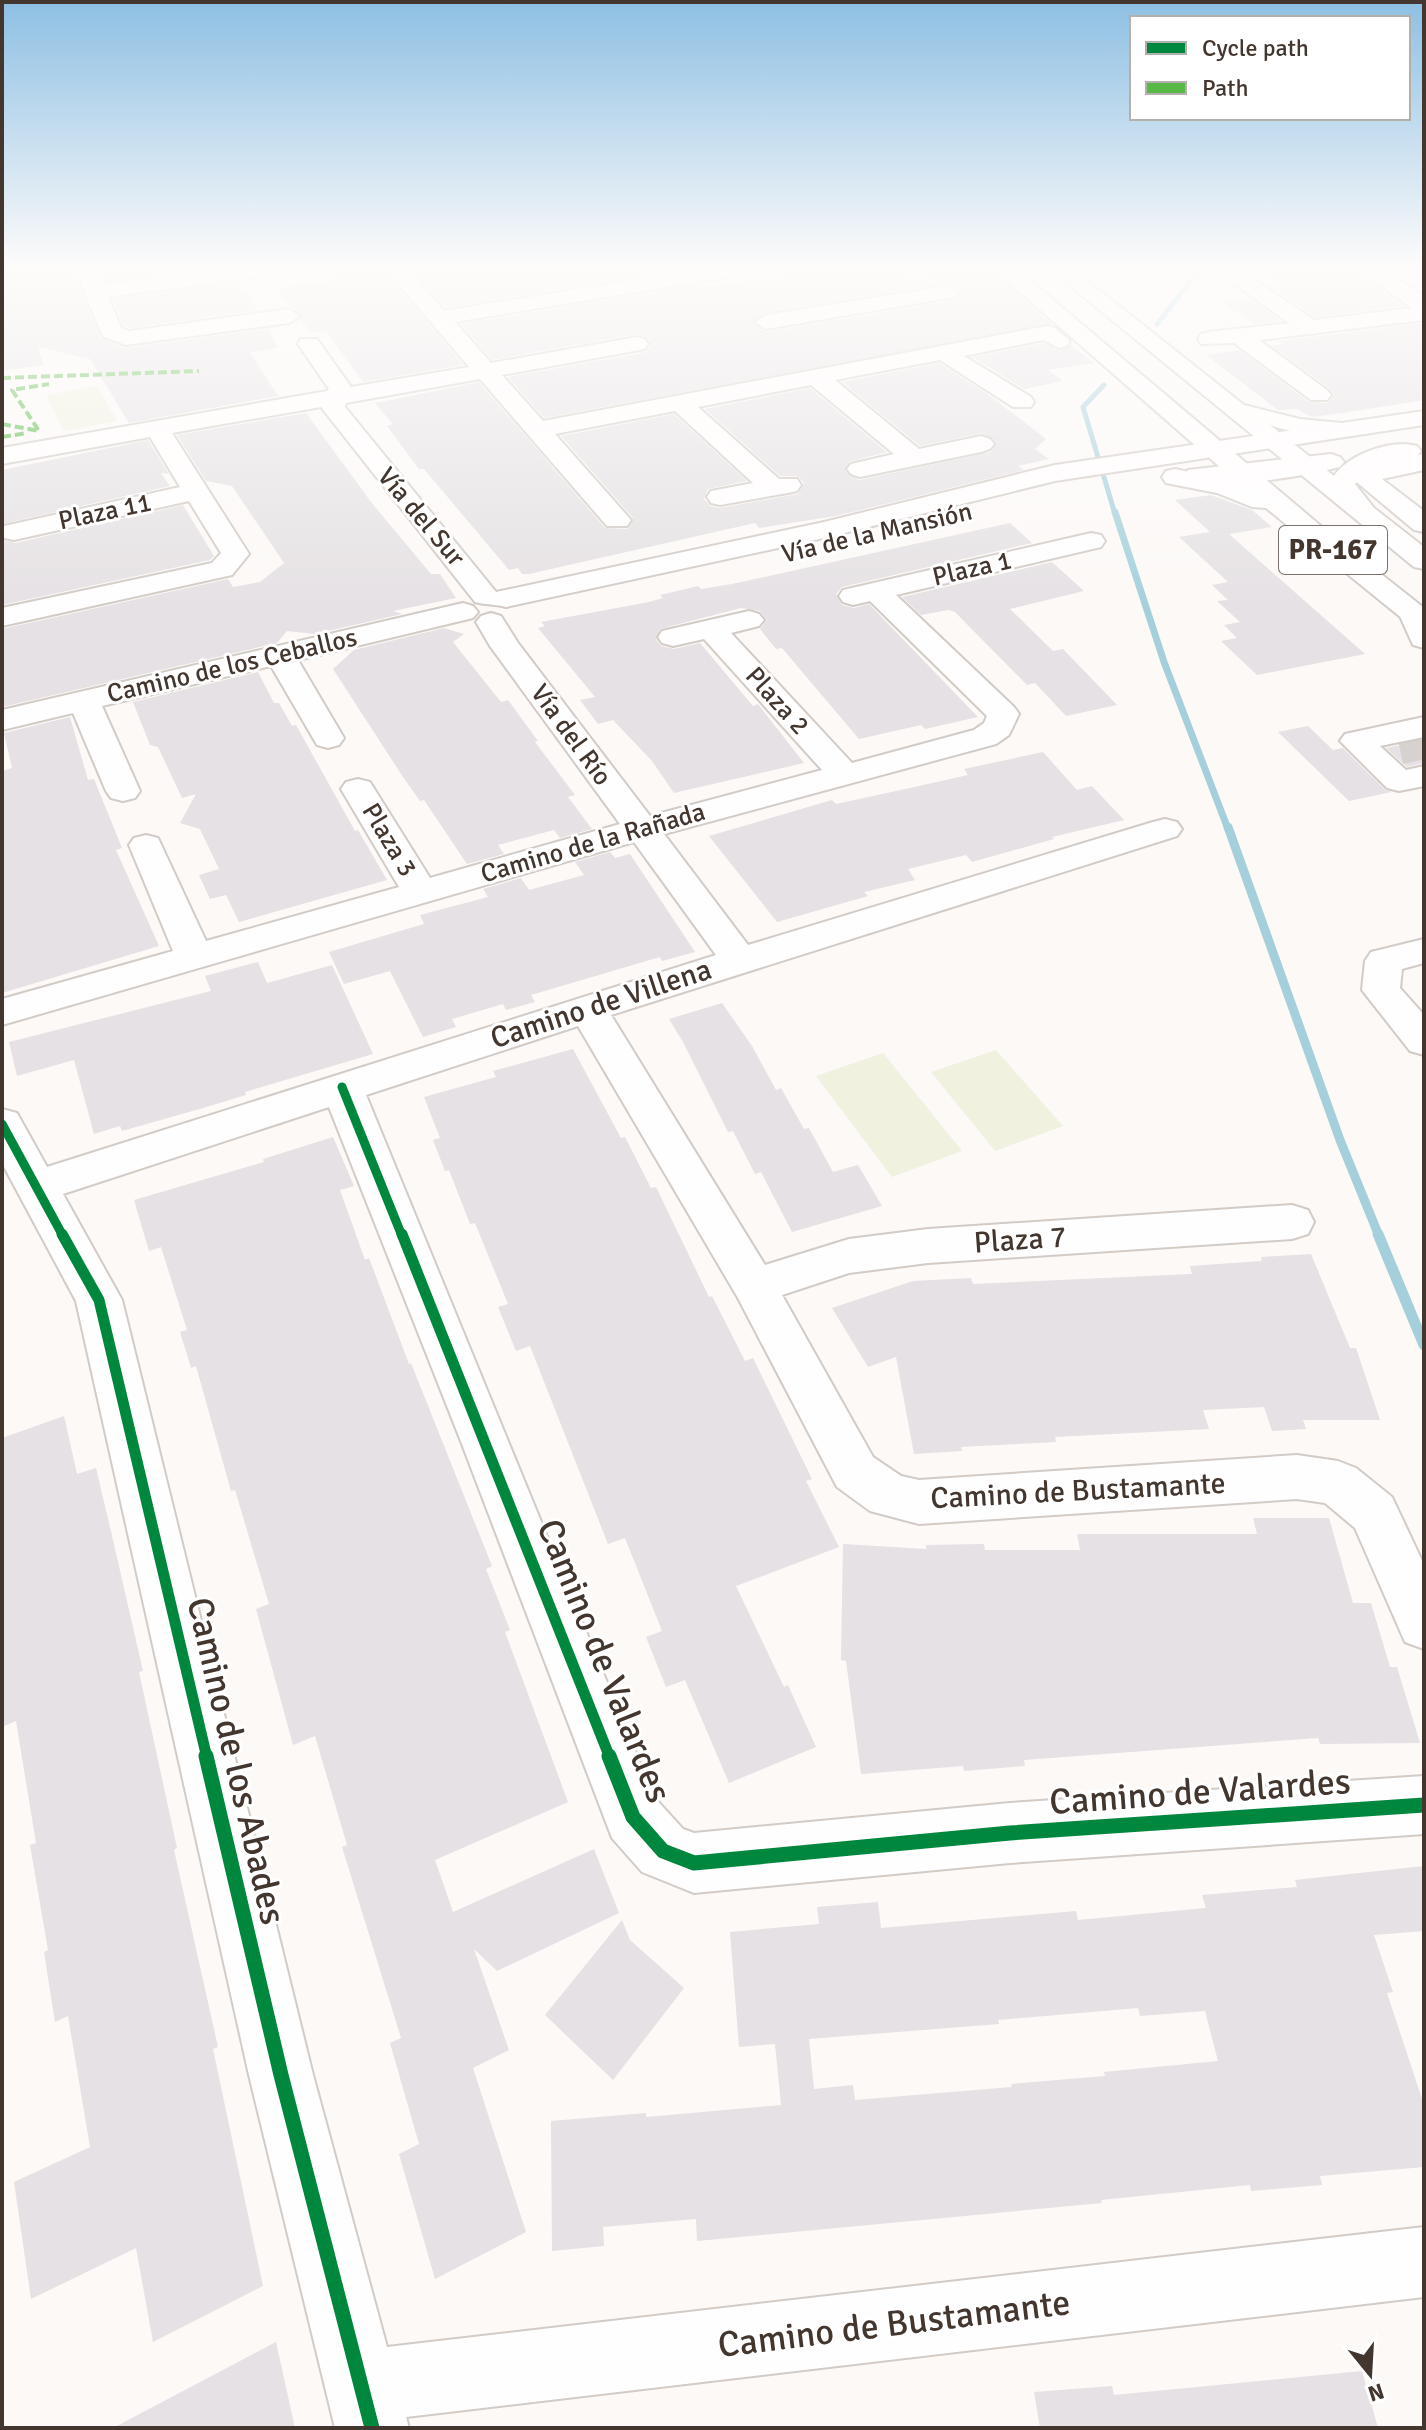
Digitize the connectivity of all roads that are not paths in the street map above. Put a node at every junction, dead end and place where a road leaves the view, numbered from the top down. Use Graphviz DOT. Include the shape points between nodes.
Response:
graph roads {
  1 [pos="334,380"];
  2 [pos="428,380"];
  3 [pos="496,380"];
  4 [pos="775,380"];
  5 [pos="830,380"];
  6 [pos="988,380"];
  7 [pos="1134,380"];
  8 [pos="1197,380"];
  9 [pos="1299,380"];
  10 [pos="1319,395"];
  11 [pos="335,397"];
  12 [pos="1223,401"];
  13 [pos="1022,402"];
  14 [pos="680,403"];
  15 [pos="1424,418"];
  16 [pos="1187,425"];
  17 [pos="156,427"];
  18 [pos="1343,429"];
  19 [pos="537,430"];
  20 [pos="1271,439"];
  21 [pos="981,444"];
  22 [pos="1212,447"];
  23 [pos="1416,450"];
  24 [pos="2,456"];
  25 [pos="1156,456"];
  26 [pos="914,458"];
  27 [pos="1304,466"];
  28 [pos="860,469"];
  29 [pos="1103,474"];
  30 [pos="1244,474"];
  31 [pos="1175,477"];
  32 [pos="197,491"];
  33 [pos="720,497"];
  34 [pos="1295,518"];
  35 [pos="617,520"];
  36 [pos="1376,524"];
  37 [pos="1424,524"];
  38 [pos="13,531"];
  39 [pos="1091,541"];
  40 [pos="1422,558"];
  41 [pos="864,593"];
  42 [pos="492,609"];
  43 [pos="2,617"];
  44 [pos="749,620"];
  45 [pos="1421,625"];
  46 [pos="711,629"];
  47 [pos="673,637"];
  48 [pos="279,654"];
  49 [pos="84,701"];
  50 [pos="2,720"];
  51 [pos="1424,727"];
  52 [pos="328,738"];
  53 [pos="1398,762"];
  54 [pos="843,773"];
  55 [pos="358,789"];
  56 [pos="123,791"];
  57 [pos="641,829"];
  58 [pos="1165,829"];
  59 [pos="146,845"];
  60 [pos="420,891"];
  61 [pos="1424,951"];
  62 [pos="194,956"];
  63 [pos="740,960"];
  64 [pos="588,1009"];
  65 [pos="2,1012"];
  66 [pos="1424,1041"];
  67 [pos="342,1087"];
  68 [pos="2,1124"];
  69 [pos="38,1186"];
  70 [pos="1292,1222"];
  71 [pos="754,1286"];
  72 [pos="1424,1624"];
  73 [pos="1424,1805"];
  74 [pos="1424,2262"];
  75 [pos="367,2407"];
  1 -- 11 [label="street, Vía del Sur" via="341,390"];
  2 -- 11 [label="street"];
  3 -- 19 [label="street"];
  4 -- 14 [label="street"];
  5 -- 26 [label="street"];
  6 -- 13 [label="street"];
  7 -- 16 [label="street, PR-167"];
  8 -- 12 [label="street, PR-167"];
  9 -- 10 [label="street"];
  11 -- 17 [label="street"];
  11 -- 42 [label="street, Vía del Sur" via="333,407"];
  12 -- 18 [label="street" via="1277,421"];
  12 -- 20 [label="street, PR-167"];
  14 -- 19 [label="street"];
  14 -- 33 [label="street" via="781,486"];
  15 -- 18 [label="street"];
  16 -- 22 [label="street, PR-167"];
  16 -- 25 [label="street" via="1183,443"];
  17 -- 24 [label="street"];
  17 -- 32 [label="street"];
  18 -- 20 [label="street, Vía de la Mansión"];
  19 -- 35 [label="street"];
  20 -- 22 [label="street, Vía de la Mansión"];
  20 -- 27 [label="street, PR-167"];
  21 -- 26 [label="street"];
  22 -- 25 [label="street, Vía de la Mansión"];
  22 -- 30 [label="street, PR-167"];
  23 -- 27 [label="street, Vía de la Mansión"];
  23 -- 36 [label="street" via="1364,462 1347,472 1342,485"];
  23 -- 37 [label="street" via="1424,462 1377,470 1366,479"];
  25 -- 29 [label="street, Vía de la Mansión"];
  26 -- 28 [label="street"];
  27 -- 30 [label="street, Vía de la Mansión"];
  27 -- 36 [label="street, PR-167"];
  29 -- 31 [label="street, Vía de la Mansión"];
  29 -- 42 [label="street, Vía de la Mansión"];
  30 -- 31 [label="street, Vía de la Mansión"];
  30 -- 34 [label="street, PR-167"];
  31 -- 34 [label="street" via="1224,486"];
  32 -- 38 [label="street, Plaza 11"];
  32 -- 43 [label="street" via="235,554 222,569"];
  34 -- 45 [label="street, PR-167"];
  36 -- 37 [label="street"];
  36 -- 40 [label="street, PR-167"];
  39 -- 41 [label="street, Plaza 1"];
  41 -- 54 [label="street, Camino de la Rañada" via="1003,714 998,728 985,737"];
  42 -- 48 [label="street, Camino de los Ceballos"];
  42 -- 57 [label="street, Vía del Río"];
  44 -- 46 [label="street, Plaza 2"];
  46 -- 47 [label="street, Plaza 2"];
  46 -- 54 [label="street, Plaza 2"];
  48 -- 49 [label="street, Camino de los Ceballos"];
  48 -- 52 [label="street"];
  49 -- 50 [label="street, Camino de los Ceballos"];
  49 -- 56 [label="street"];
  51 -- 53 [label="street" via="1356,741"];
  54 -- 57 [label="street, Camino de la Rañada"];
  55 -- 60 [label="street, Plaza 3"];
  57 -- 60 [label="street, Camino de la Rañada"];
  57 -- 63 [label="street, Vía del Río"];
  58 -- 63 [label="street, Camino de Villena"];
  59 -- 62 [label="street"];
  60 -- 62 [label="street, Camino de la Rañada"];
  61 -- 66 [label="street" via="1384,961 1381,990"];
  62 -- 65 [label="street, Camino de la Rañada"];
  63 -- 64 [label="street, Camino de Villena"];
  64 -- 67 [label="street, Camino de Villena"];
  64 -- 71 [label="street, Camino de Bustamante"];
  67 -- 69 [label="street, Camino de Villena"];
  67 -- 73 [label="street, Camino de Valardes" via="633,1817 663,1851 694,1863 1010,1833"];
  68 -- 69 [label="street, Camino de los Abades"];
  69 -- 75 [label="street, Camino de los Abades" via="99,1300 281,2075"];
  70 -- 71 [label="street, Plaza 7" via="928,1246 849,1256"];
  71 -- 72 [label="street, Camino de Bustamante" via="855,1472 888,1495 919,1502 1297,1477 1338,1483 1374,1513"];
  74 -- 75 [label="street, Camino de Bustamante"];
}
